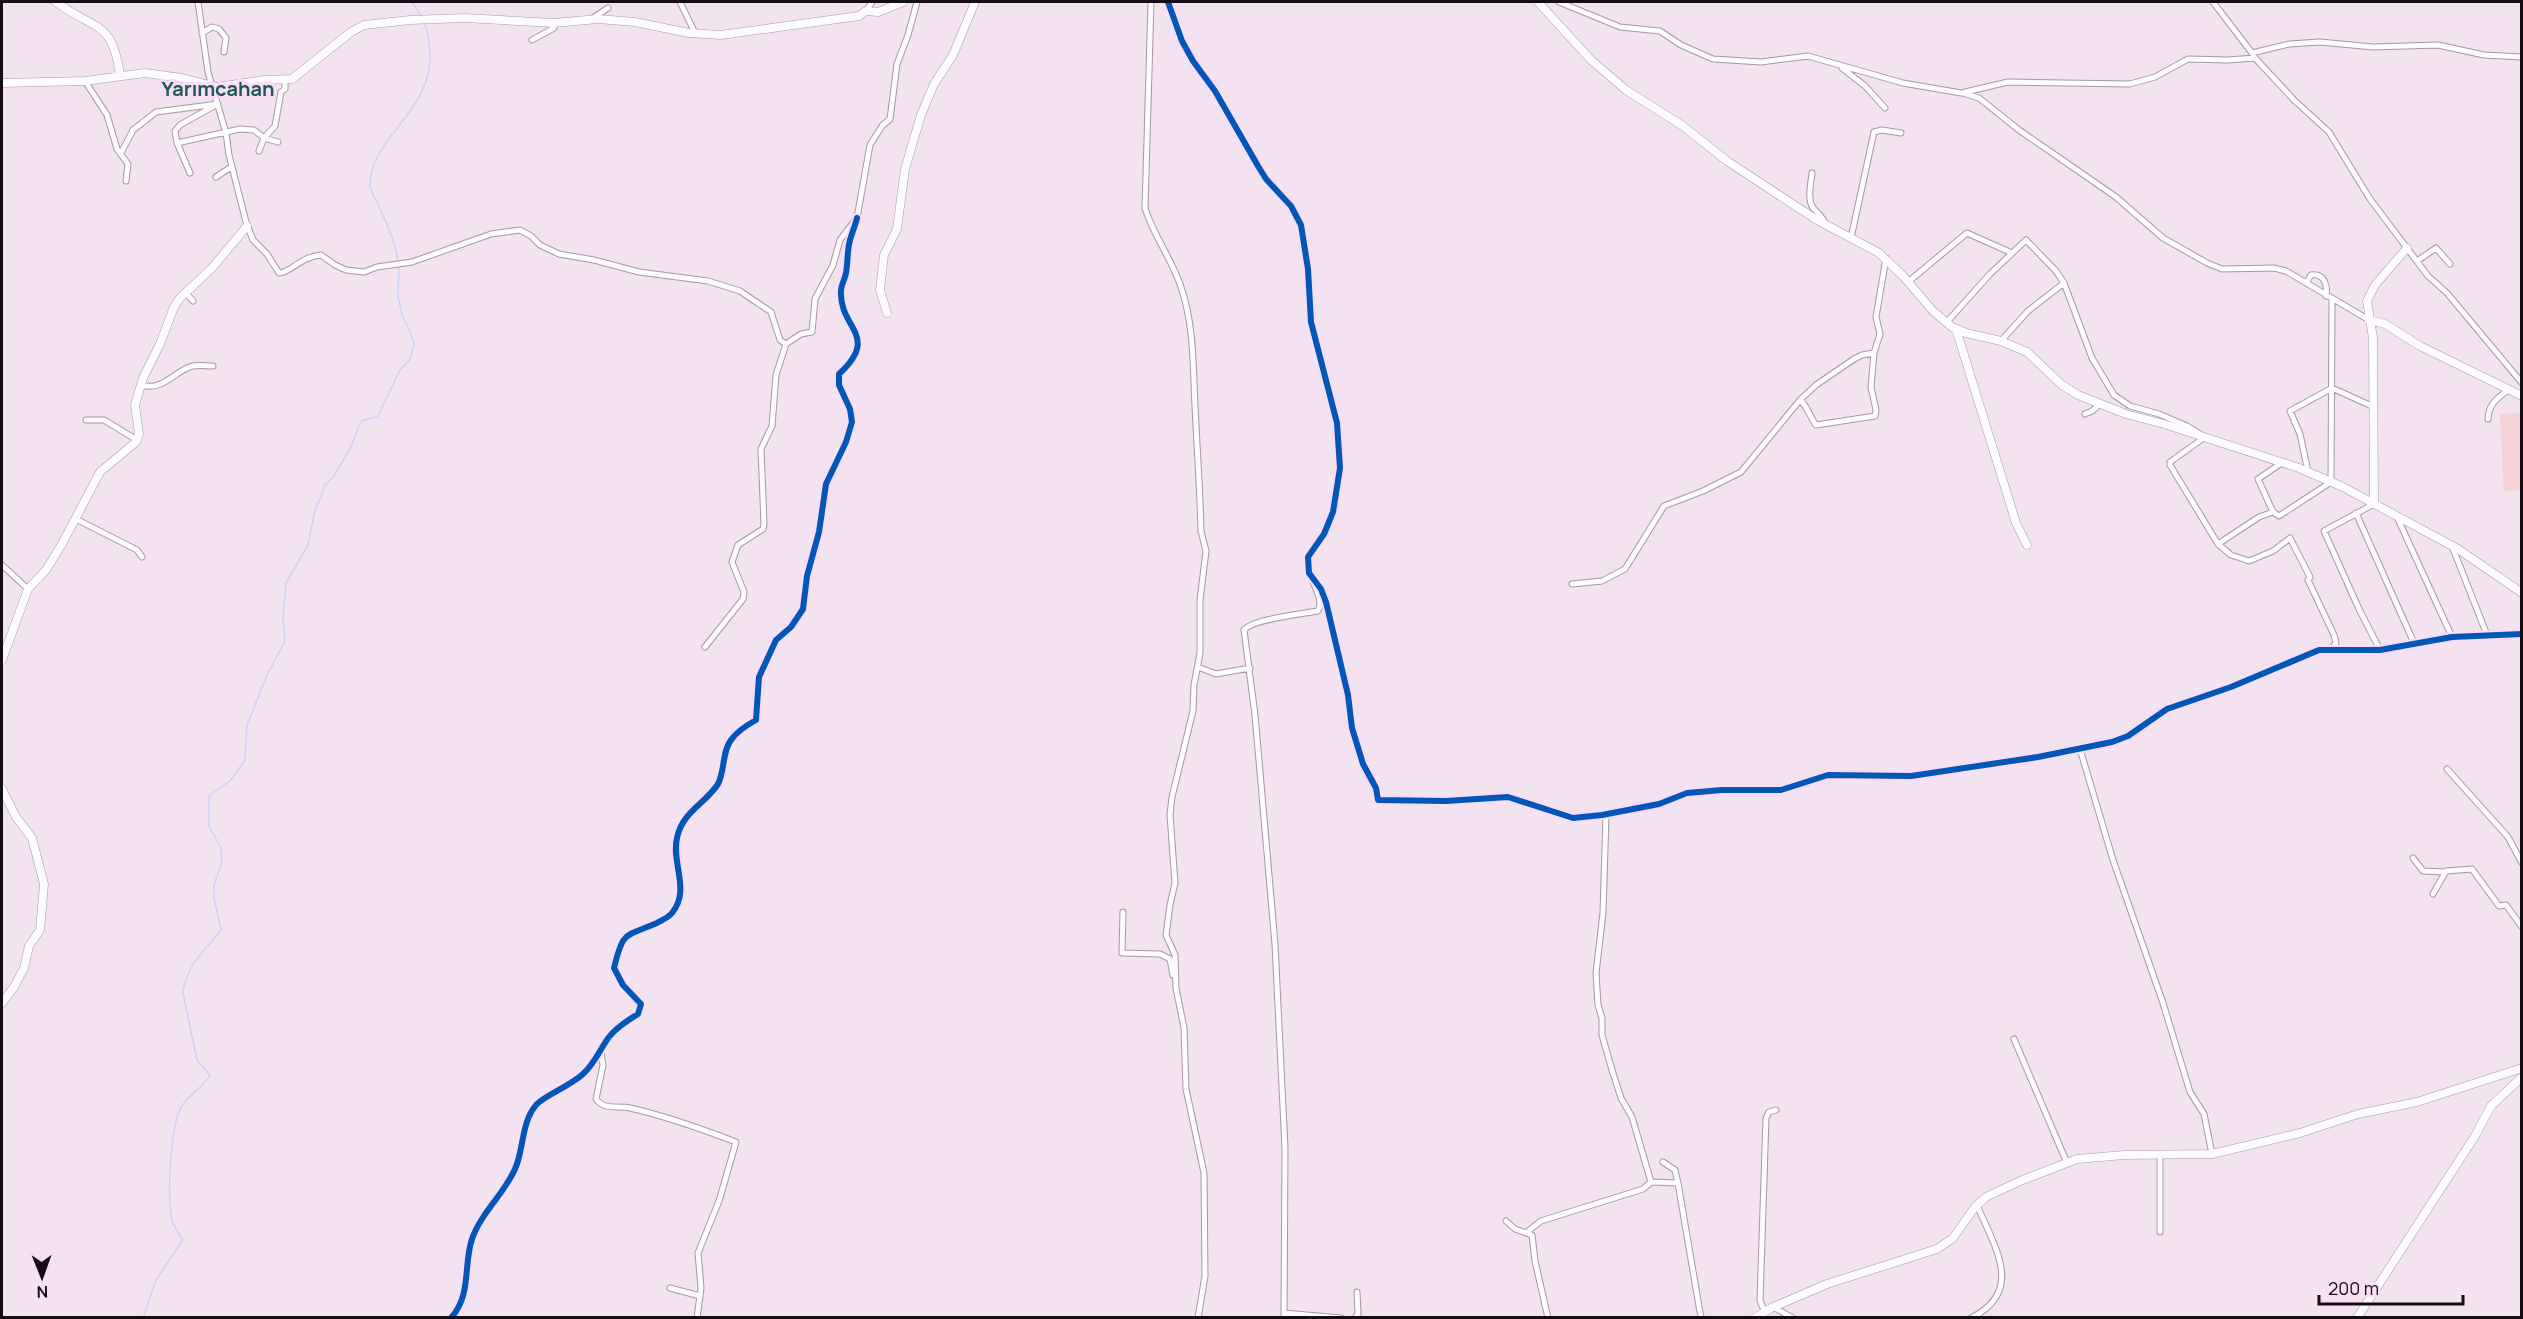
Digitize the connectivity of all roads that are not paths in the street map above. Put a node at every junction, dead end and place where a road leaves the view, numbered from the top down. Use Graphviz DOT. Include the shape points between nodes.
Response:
graph roads {
  1 [pos="56,2"];
  2 [pos="198,2"];
  3 [pos="680,2"];
  4 [pos="872,2"];
  5 [pos="903,2"];
  6 [pos="917,2"];
  7 [pos="975,2"];
  8 [pos="1151,2"];
  9 [pos="1168,2"];
  10 [pos="1538,2"];
  11 [pos="1559,2"];
  12 [pos="2213,2"];
  13 [pos="608,8"];
  14 [pos="866,11"];
  15 [pos="590,20"];
  16 [pos="554,23"];
  17 [pos="202,33"];
  18 [pos="695,33"];
  19 [pos="532,40"];
  20 [pos="224,52"];
  21 [pos="2254,55"];
  22 [pos="2522,57"];
  23 [pos="1841,67"];
  24 [pos="120,75"];
  25 [pos="285,80"];
  26 [pos="85,81"];
  27 [pos="2,83"];
  28 [pos="212,86"];
  29 [pos="1961,93"];
  30 [pos="218,104"];
  31 [pos="1885,108"];
  32 [pos="226,133"];
  33 [pos="1901,133"];
  34 [pos="264,138"];
  35 [pos="278,142"];
  36 [pos="177,143"];
  37 [pos="260,151"];
  38 [pos="121,153"];
  39 [pos="231,167"];
  40 [pos="190,172"];
  41 [pos="1812,173"];
  42 [pos="216,177"];
  43 [pos="126,181"];
  44 [pos="856,218"];
  45 [pos="248,226"];
  46 [pos="1826,226"];
  47 [pos="1851,238"];
  48 [pos="2407,248"];
  49 [pos="2012,253"];
  50 [pos="1886,258"];
  51 [pos="2416,261"];
  52 [pos="2450,264"];
  53 [pos="1908,282"];
  54 [pos="2064,283"];
  55 [pos="2306,283"];
  56 [pos="186,292"];
  57 [pos="2329,298"];
  58 [pos="193,301"];
  59 [pos="887,313"];
  60 [pos="2369,320"];
  61 [pos="1946,322"];
  62 [pos="1956,329"];
  63 [pos="2001,340"];
  64 [pos="786,344"];
  65 [pos="1874,353"];
  66 [pos="213,366"];
  67 [pos="2522,383"];
  68 [pos="141,385"];
  69 [pos="2332,388"];
  70 [pos="2508,390"];
  71 [pos="2522,396"];
  72 [pos="1800,400"];
  73 [pos="2100,404"];
  74 [pos="2374,407"];
  75 [pos="2085,414"];
  76 [pos="2488,418"];
  77 [pos="86,420"];
  78 [pos="2205,437"];
  79 [pos="137,440"];
  80 [pos="2283,462"];
  81 [pos="2308,472"];
  82 [pos="2331,482"];
  83 [pos="2373,504"];
  84 [pos="2274,512"];
  85 [pos="2356,513"];
  86 [pos="2397,517"];
  87 [pos="76,519"];
  88 [pos="2218,544"];
  89 [pos="2027,545"];
  90 [pos="2452,546"];
  91 [pos="142,557"];
  92 [pos="2,565"];
  93 [pos="1309,573"];
  94 [pos="1572,584"];
  95 [pos="28,589"];
  96 [pos="2522,593"];
  97 [pos="2522,634"];
  98 [pos="2487,635"];
  99 [pos="2452,637"];
  100 [pos="2414,643"];
  101 [pos="705,647"];
  102 [pos="4,648"];
  103 [pos="2332,648"];
  104 [pos="2380,650"];
  105 [pos="2,660"];
  106 [pos="1198,667"];
  107 [pos="1250,668"];
  108 [pos="2080,749"];
  109 [pos="2447,769"];
  110 [pos="2,789"];
  111 [pos="1606,815"];
  112 [pos="2413,858"];
  113 [pos="2522,863"];
  114 [pos="2444,872"];
  115 [pos="2433,894"];
  116 [pos="1123,912"];
  117 [pos="2522,927"];
  118 [pos="1176,988"];
  119 [pos="2,1003"];
  120 [pos="2014,1039"];
  121 [pos="601,1052"];
  122 [pos="2522,1068"];
  123 [pos="2522,1077"];
  124 [pos="1776,1110"];
  125 [pos="2212,1154"];
  126 [pos="2160,1155"];
  127 [pos="1663,1162"];
  128 [pos="2067,1163"];
  129 [pos="1651,1182"];
  130 [pos="1678,1183"];
  131 [pos="1977,1205"];
  132 [pos="1506,1221"];
  133 [pos="1527,1232"];
  134 [pos="2160,1232"];
  135 [pos="670,1288"];
  136 [pos="1357,1292"];
  137 [pos="700,1296"];
  138 [pos="1773,1307"];
  139 [pos="1765,1312"];
  140 [pos="1284,1315"];
  141 [pos="451,1317"];
  142 [pos="697,1317"];
  143 [pos="1198,1317"];
  144 [pos="1341,1317"];
  145 [pos="1355,1317"];
  146 [pos="1548,1317"];
  147 [pos="1701,1317"];
  148 [pos="1755,1317"];
  149 [pos="1793,1317"];
  150 [pos="1971,1317"];
  151 [pos="2357,1317"];
  1 -- 24 [label="street" via="76,17 103,29 112,41"];
  2 -- 17 [label="street"];
  3 -- 18 [label="street"];
  4 -- 14 [label="street"];
  5 -- 14 [label="street" via="878,12"];
  6 -- 44 [label="street" via="897,64 890,119 870,145"];
  7 -- 59 [label="street" via="953,56 933,84 905,169 897,229 884,255 880,290"];
  8 -- 106 [label="street" via="1145,208 1182,289 1194,357 1200,531 1206,550"];
  9 -- 93 [label="street" via="1186,48 1266,179 1298,217 1303,236 1311,322 1336,423 1340,468 1333,512 1308,557"];
  10 -- 46 [label="street" via="1591,60 1626,90"];
  11 -- 23 [label="street" via="1620,27 1660,31 1713,59 1761,62 1808,56"];
  12 -- 21 [label="street"];
  13 -- 15 [label="street"];
  14 -- 18 [label="street" via="859,16 758,31"];
  15 -- 16 [label="street"];
  15 -- 18 [label="street" via="635,22"];
  16 -- 19 [label="street" via="554,28"];
  16 -- 25 [label="street" via="465,18 364,25 328,49 300,75"];
  17 -- 20 [label="street" via="212,27 219,29 226,38"];
  17 -- 28 [label="street"];
  21 -- 22 [label="street" via="2289,44 2320,42 2373,47 2438,45 2484,56"];
  21 -- 29 [label="street" via="2228,60 2188,59 2155,77 2130,84 2008,82"];
  21 -- 48 [label="street" via="2329,132 2370,199"];
  23 -- 29 [label="street" via="1903,84"];
  23 -- 31 [label="street"];
  24 -- 26 [label="street"];
  24 -- 28 [label="street" via="158,74"];
  25 -- 28 [label="street"];
  25 -- 34 [label="street" via="275,126"];
  26 -- 27 [label="street"];
  26 -- 38 [label="street" via="107,116"];
  28 -- 30 [label="street"];
  29 -- 55 [label="street" via="1979,98 2116,197 2163,237 2207,263 2235,270 2274,268"];
  30 -- 32 [label="street"];
  30 -- 36 [label="street" via="180,125 175,131"];
  30 -- 38 [label="street" via="156,112 133,129"];
  32 -- 34 [label="street" via="254,130"];
  32 -- 36 [label="street"];
  32 -- 39 [label="street"];
  33 -- 47 [label="street" via="1874,132"];
  34 -- 35 [label="street"];
  34 -- 37 [label="street"];
  36 -- 40 [label="street"];
  38 -- 43 [label="street" via="128,164"];
  39 -- 42 [label="street"];
  39 -- 45 [label="street"];
  41 -- 46 [label="street" via="1812,207"];
  44 -- 64 [label="street" via="840,240 833,265 815,299 812,332"];
  44 -- 121 [label="street" via="841,291 859,345 839,375 852,422 826,484 803,609 776,640 759,677 756,720 729,741 719,782 708,797 693,807 677,836 674,855 681,884 680,899 672,914 630,932 622,940 614,968 641,1004 638,1014 610,1036"];
  45 -- 56 [label="street"];
  45 -- 64 [label="street" via="253,240 282,274 304,258 321,255 346,270 364,272 412,262 491,234 519,230 559,254 639,272 708,281 740,291 771,312 780,340"];
  46 -- 47 [label="street"];
  47 -- 50 [label="street"];
  48 -- 51 [label="street"];
  48 -- 60 [label="street" via="2375,285 2367,301"];
  49 -- 53 [label="street" via="1967,233"];
  49 -- 54 [label="street" via="2026,240"];
  49 -- 61 [label="street"];
  50 -- 53 [label="street"];
  50 -- 65 [label="street" via="1876,317 1880,334"];
  51 -- 52 [label="street" via="2436,248"];
  51 -- 67 [label="street"];
  53 -- 61 [label="street"];
  54 -- 63 [label="street" via="2028,311"];
  54 -- 78 [label="street" via="2092,358 2114,395 2130,406 2168,418"];
  55 -- 57 [label="street"];
  55 -- 57 [label="street" via="2315,274 2323,279"];
  56 -- 58 [label="street"];
  56 -- 68 [label="street" via="174,307"];
  57 -- 60 [label="street"];
  57 -- 69 [label="street"];
  60 -- 70 [label="street" via="2385,324"];
  60 -- 74 [label="street"];
  61 -- 62 [label="street"];
  62 -- 63 [label="street"];
  62 -- 89 [label="street" via="2016,523"];
  63 -- 73 [label="street" via="2027,352 2062,385"];
  64 -- 101 [label="street" via="776,375 772,426 761,449 763,529 738,545 732,562 743,599"];
  65 -- 72 [label="street" via="1854,359"];
  65 -- 72 [label="street" via="1870,387 1875,416 1816,425"];
  66 -- 68 [label="street" via="192,366 166,383"];
  68 -- 79 [label="street" via="135,405"];
  69 -- 74 [label="street"];
  69 -- 81 [label="street" via="2290,411 2300,434"];
  69 -- 82 [label="street"];
  70 -- 71 [label="street"];
  70 -- 76 [label="street" via="2493,402"];
  72 -- 94 [label="street" via="1741,472 1664,506 1625,569 1602,581"];
  73 -- 75 [label="street"];
  73 -- 78 [label="street"];
  74 -- 83 [label="street"];
  77 -- 79 [label="street" via="104,420"];
  78 -- 80 [label="street"];
  78 -- 88 [label="street" via="2170,465"];
  79 -- 87 [label="street" via="100,472"];
  80 -- 81 [label="street"];
  80 -- 84 [label="street" via="2258,479"];
  81 -- 82 [label="street"];
  82 -- 83 [label="street"];
  82 -- 84 [label="street" via="2278,516"];
  83 -- 85 [label="street"];
  83 -- 86 [label="street"];
  84 -- 88 [label="street" via="2259,517"];
  85 -- 100 [label="street"];
  85 -- 104 [label="street" via="2324,531"];
  86 -- 90 [label="street"];
  86 -- 99 [label="street"];
  87 -- 91 [label="street" via="137,550"];
  87 -- 95 [label="street" via="46,570"];
  88 -- 103 [label="street" via="2231,555 2249,561 2273,551 2290,538 2334,635 2336,643"];
  90 -- 96 [label="street"];
  90 -- 98 [label="street"];
  92 -- 95 [label="street"];
  93 -- 107 [label="street" via="1321,607 1318,611 1247,627 1244,630"];
  93 -- 111 [label="street" via="1326,602 1352,728 1378,800 1508,797 1573,818"];
  95 -- 102 [label="street"];
  97 -- 98 [label="street"];
  98 -- 99 [label="street"];
  99 -- 100 [label="street"];
  100 -- 104 [label="street"];
  102 -- 105 [label="street"];
  103 -- 104 [label="street"];
  103 -- 108 [label="street" via="2182,702 2128,736"];
  106 -- 107 [label="street" via="1216,674"];
  106 -- 118 [label="street" via="1191,721 1170,815 1175,883 1166,935 1175,955"];
  107 -- 140 [label="street" via="1275,944 1285,1148"];
  108 -- 111 [label="street" via="1911,776 1828,775 1781,790 1687,793 1659,804"];
  108 -- 125 [label="street" via="2190,1092 2204,1114"];
  109 -- 113 [label="street" via="2508,837"];
  110 -- 119 [label="street" via="32,838 44,884 40,930 29,946 24,968"];
  111 -- 129 [label="street" via="1603,913 1596,973 1598,1005 1612,1070 1632,1118"];
  112 -- 114 [label="street" via="2423,871"];
  114 -- 115 [label="street"];
  114 -- 117 [label="street" via="2472,869 2499,906 2506,905"];
  116 -- 118 [label="street" via="1122,953 1160,954 1170,959"];
  118 -- 143 [label="street" via="1184,1028 1186,1089 1204,1173 1205,1276"];
  120 -- 128 [label="street"];
  121 -- 137 [label="street" via="603,1065 596,1099 600,1103 657,1114 736,1142 719,1201 698,1253"];
  121 -- 141 [label="street" via="576,1080 536,1105 516,1168 472,1239 465,1292 459,1309"];
  122 -- 125 [label="street" via="2417,1102"];
  123 -- 151 [label="street" via="2491,1106"];
  124 -- 139 [label="street" via="1766,1118 1760,1301"];
  125 -- 126 [label="street"];
  126 -- 128 [label="street" via="2077,1159"];
  126 -- 134 [label="street"];
  127 -- 130 [label="street" via="1675,1170"];
  128 -- 131 [label="street" via="1994,1193"];
  129 -- 130 [label="street"];
  129 -- 133 [label="street" via="1643,1189 1541,1221"];
  130 -- 147 [label="street"];
  131 -- 138 [label="street" via="1953,1238 1937,1249 1827,1284"];
  131 -- 150 [label="street" via="2000,1262 2002,1280 1994,1304"];
  132 -- 133 [label="street"];
  133 -- 146 [label="street" via="1533,1239"];
  135 -- 137 [label="street"];
  136 -- 145 [label="street"];
  137 -- 142 [label="street"];
  138 -- 139 [label="street"];
  138 -- 149 [label="street"];
  139 -- 148 [label="street"];
  140 -- 144 [label="street"];
}
